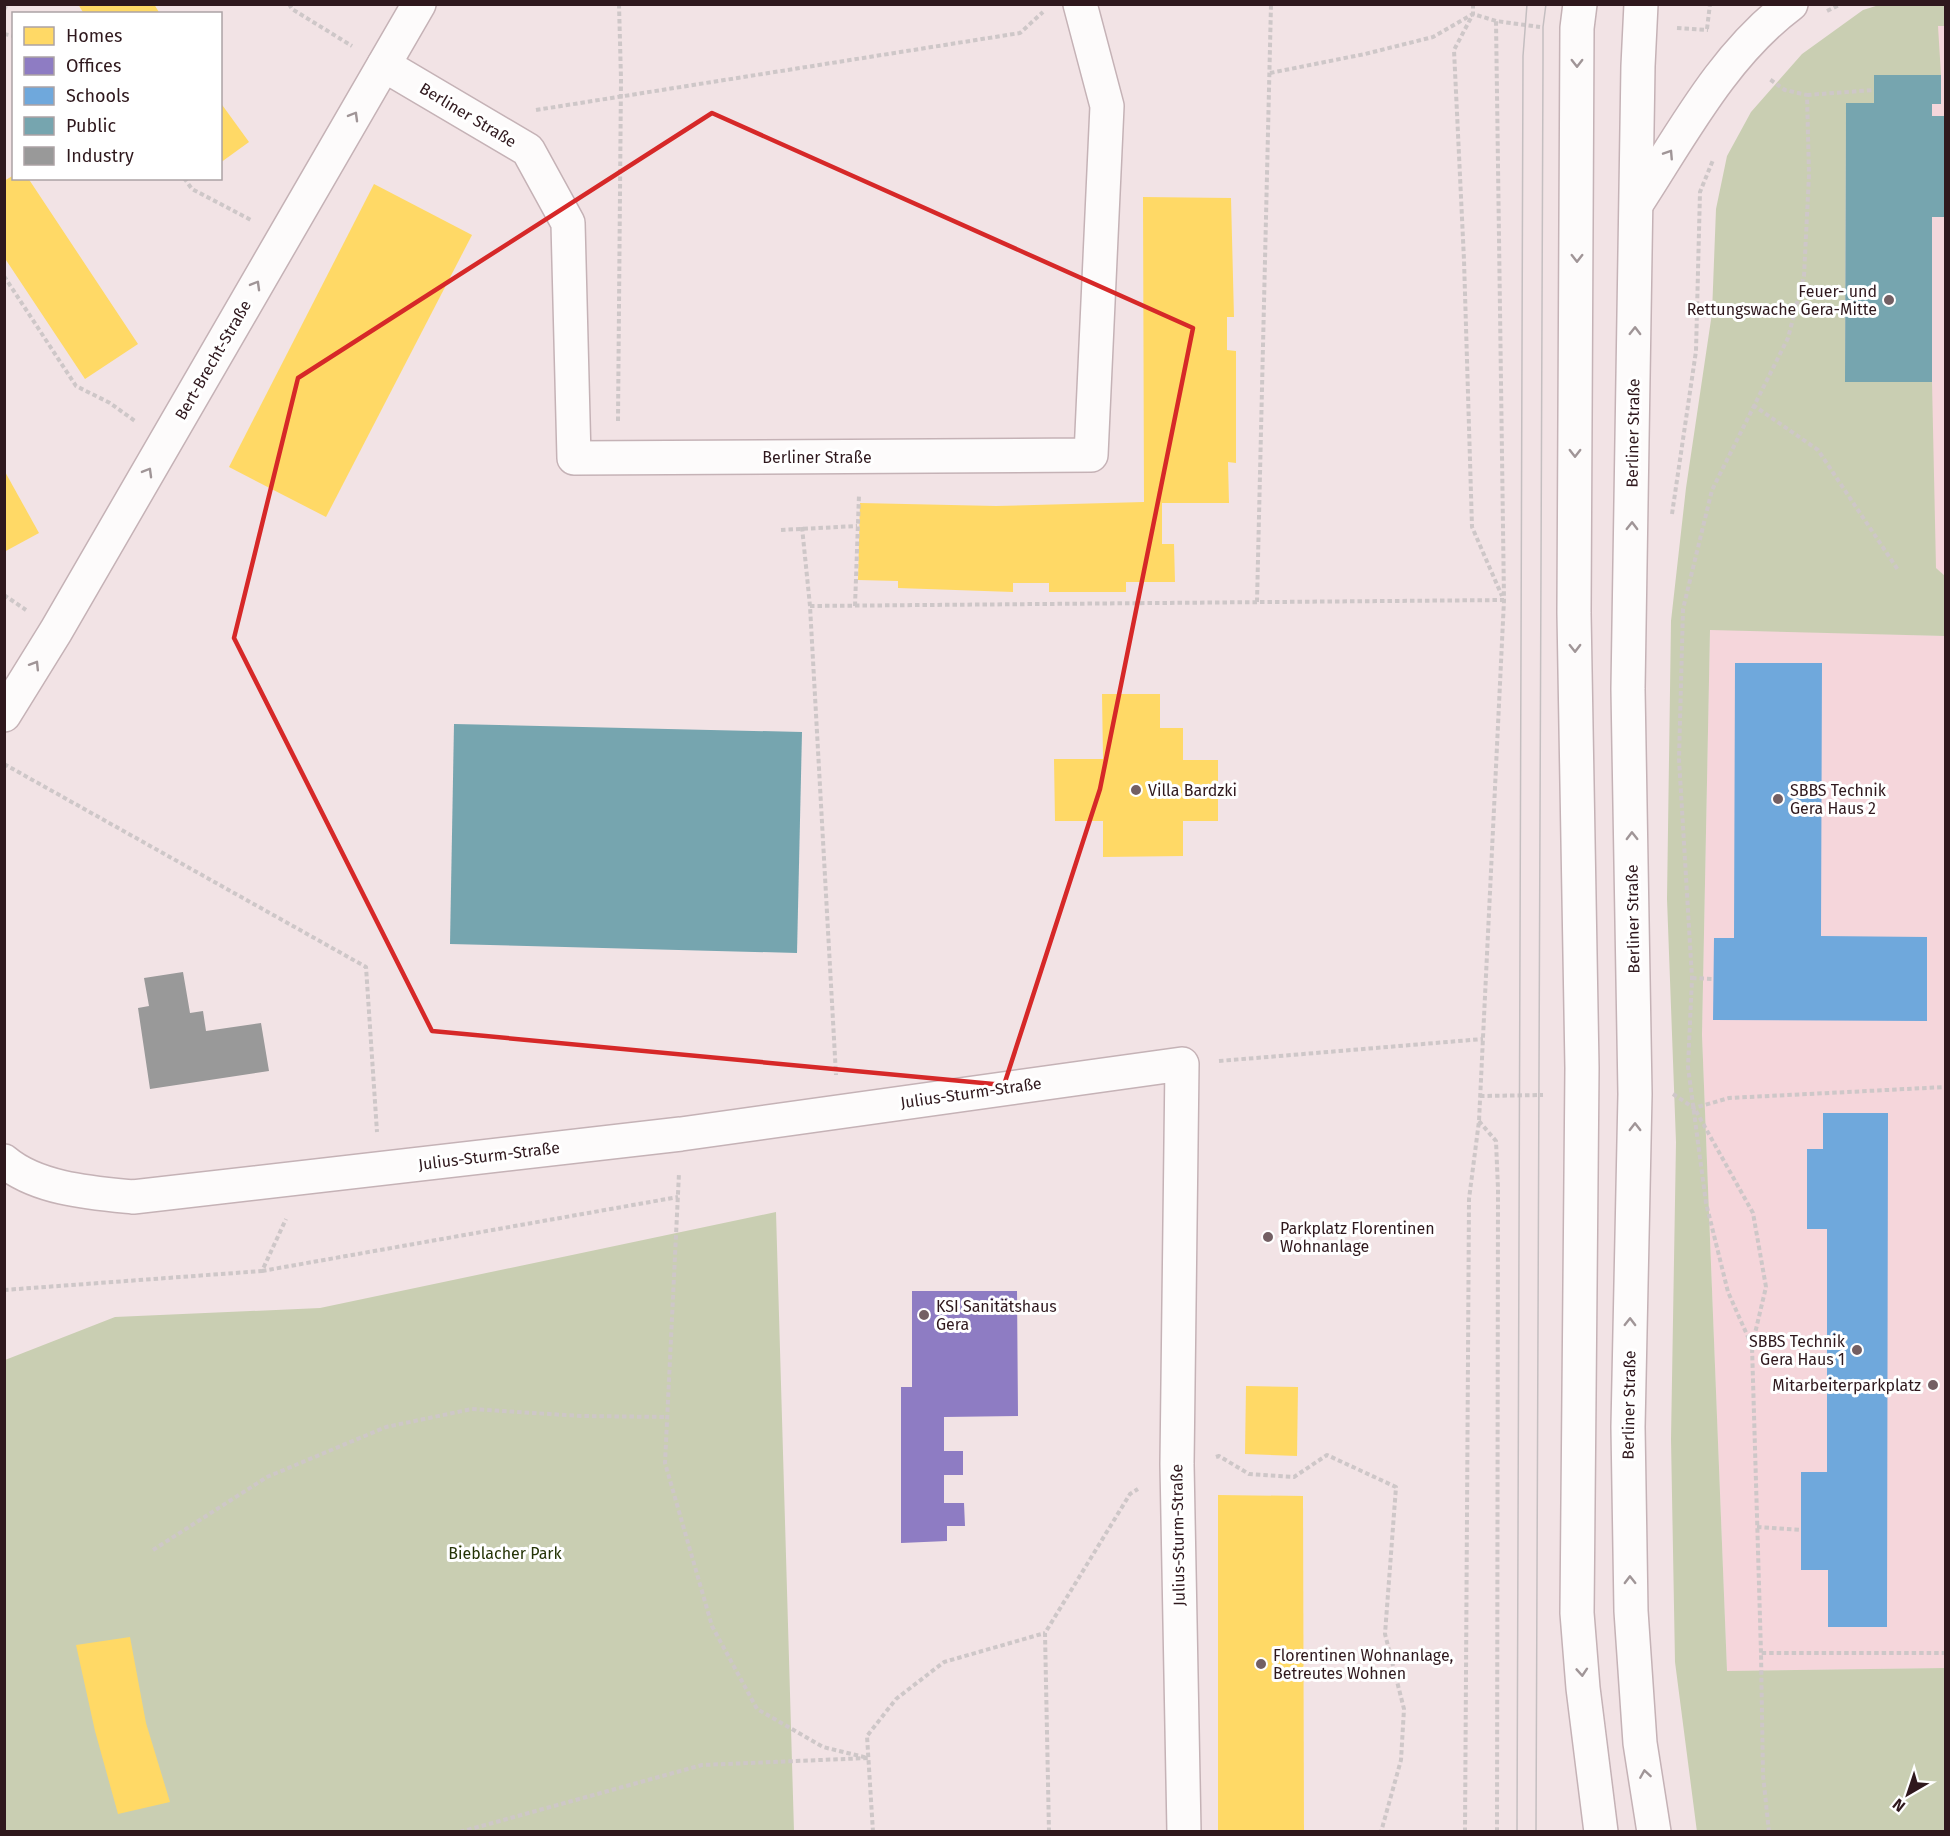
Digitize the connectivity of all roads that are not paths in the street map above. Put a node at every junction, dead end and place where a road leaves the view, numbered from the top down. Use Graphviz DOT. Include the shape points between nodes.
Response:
graph roads {
  1 [pos="419,4"];
  2 [pos="1080,4"];
  3 [pos="1580,4"];
  4 [pos="1641,4"];
  5 [pos="1791,4"];
  6 [pos="384,65"];
  7 [pos="1636,203"];
  8 [pos="4,715"];
  9 [pos="4,1161"];
  10 [pos="1184,1832"];
  11 [pos="1601,1832"];
  12 [pos="1654,1832"];
  1 -- 6 [label="street, Bert-Brecht-Straße"];
  2 -- 6 [label="street, Berliner Straße" via="1107,106 1091,455 574,458 568,223 528,150"];
  3 -- 11 [label="street, one-way" via="1574,613 1582,1068 1577,1613"];
  4 -- 7 [label="street, Berliner Straße"];
  7 -- 5 [label="street, one-way" via="1736,56"];
  8 -- 6 [label="street, Bert-Brecht-Straße, one-way"];
  12 -- 7 [label="street, Berliner Straße, one-way" via="1640,1743 1631,1611 1628,1427 1635,1133 1628,689"];
  9 -- 10 [label="street, Julius-Sturm-Straße" via="15,1170 68,1190 133,1197 681,1134 1182,1064 1177,1464"];
}
